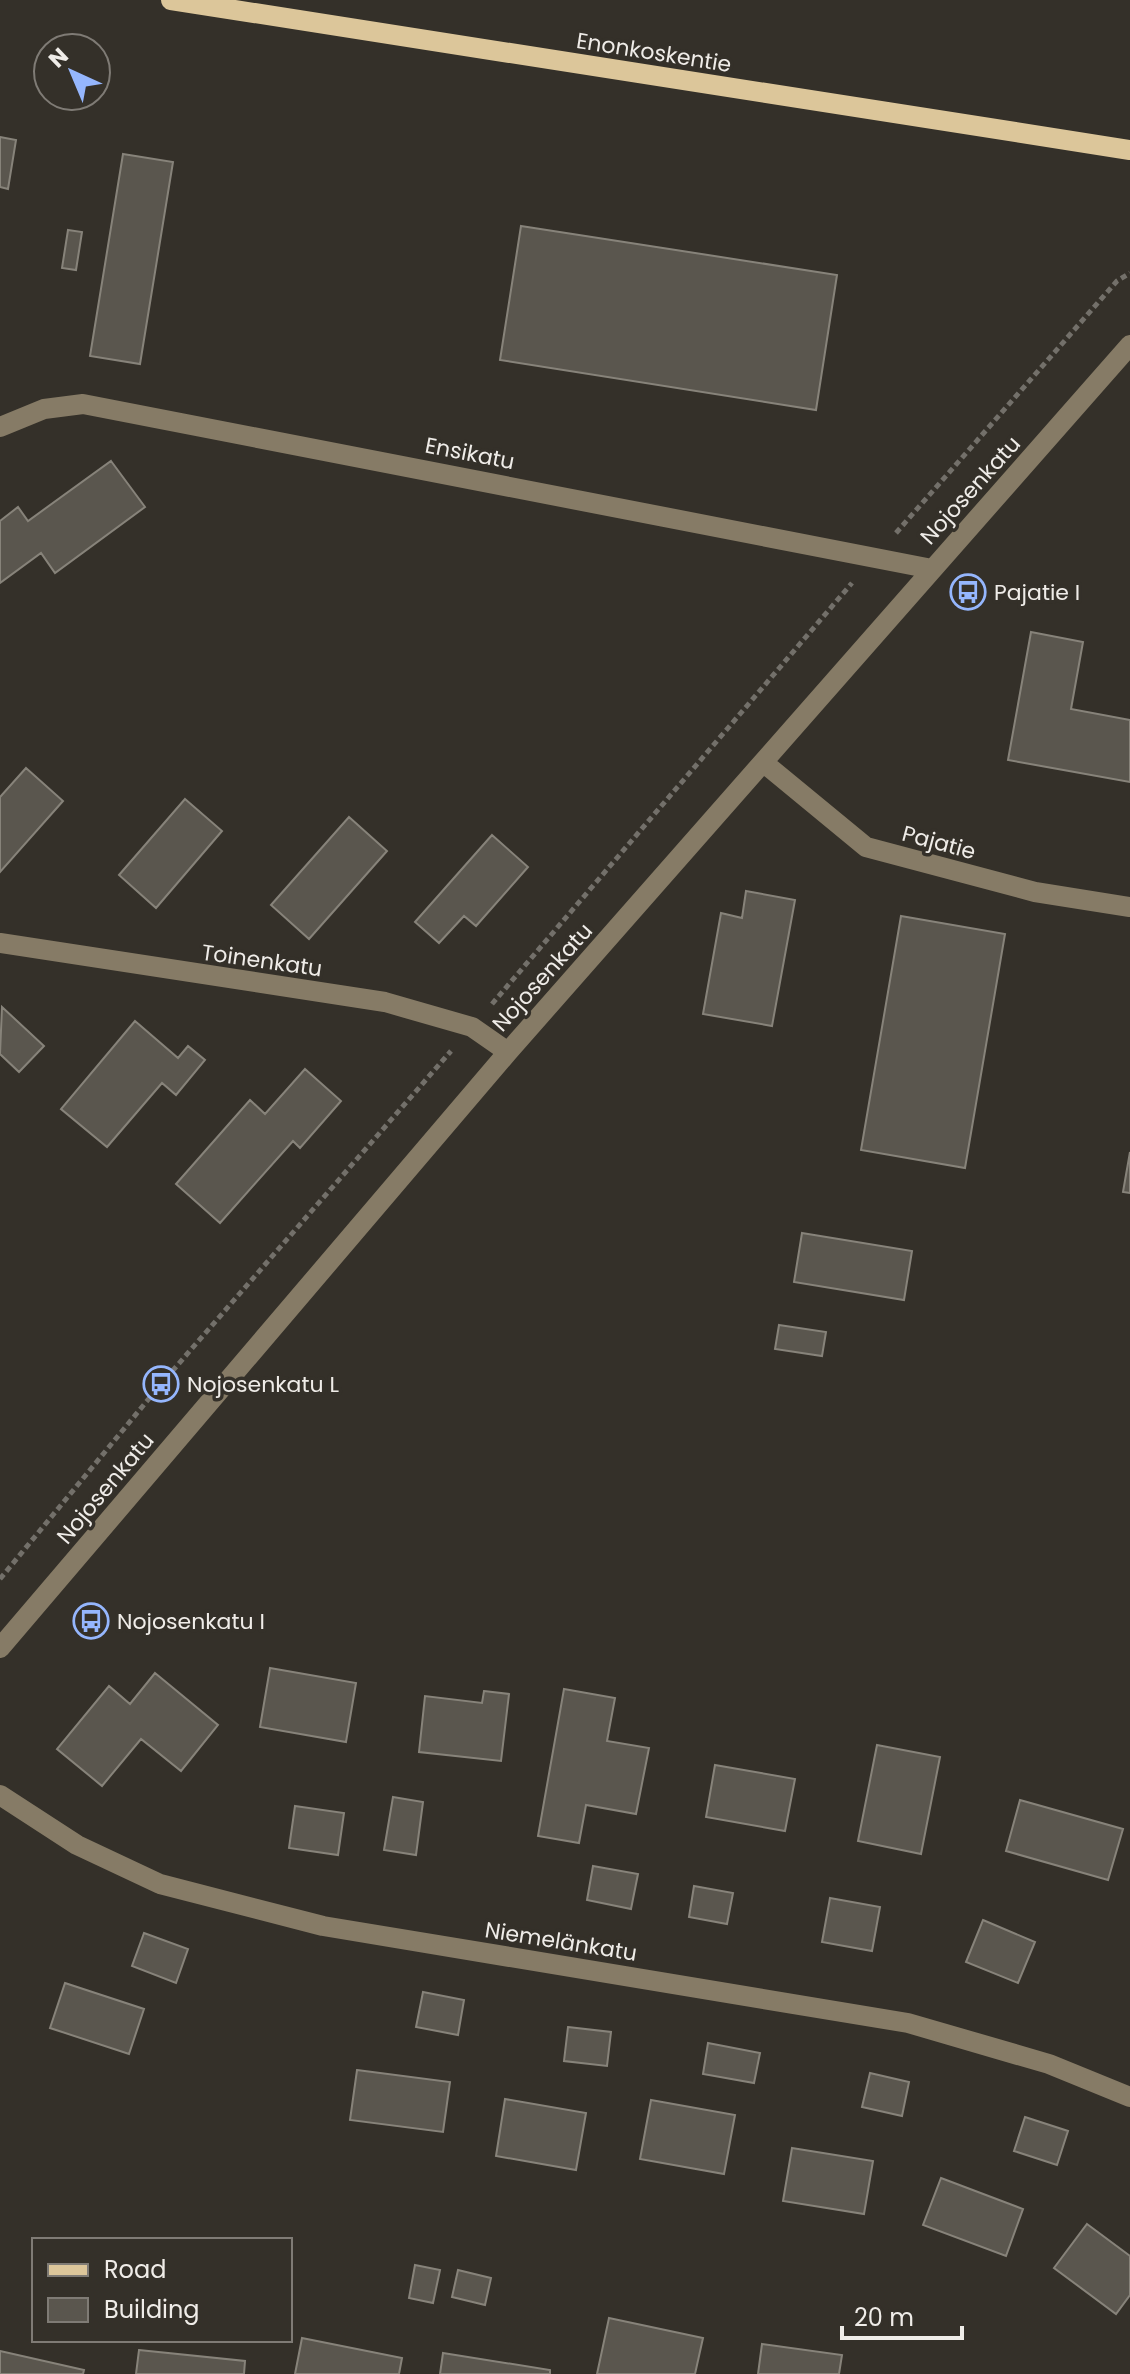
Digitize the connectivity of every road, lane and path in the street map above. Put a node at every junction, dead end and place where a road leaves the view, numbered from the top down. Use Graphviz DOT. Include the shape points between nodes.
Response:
graph roads {
  1 [pos="171,0"];
  2 [pos="1130,150"];
  3 [pos="1130,273"];
  4 [pos="1130,345"];
  5 [pos="0,427"];
  6 [pos="875,556"];
  7 [pos="932,569"];
  8 [pos="764,763"];
  9 [pos="1130,907"];
  10 [pos="0,943"];
  11 [pos="472,1027"];
  12 [pos="508,1052"];
  13 [pos="0,1579"];
  14 [pos="0,1648"];
  15 [pos="0,1795"];
  16 [pos="1130,2097"];
  1 -- 2 [label="main road, Enonkoskentie"];
  3 -- 6 [label="path" via="1117,281"];
  4 -- 7 [label="street, Nojosenkatu"];
  5 -- 6 [label="street, Ensikatu" via="44,409 83,404"];
  6 -- 7 [label="street, Ensikatu"];
  6 -- 11 [label="path"];
  7 -- 8 [label="street, Nojosenkatu"];
  8 -- 9 [label="street, Pajatie" via="866,847 1035,892"];
  8 -- 12 [label="street, Nojosenkatu"];
  10 -- 11 [label="street, Toinenkatu" via="385,1002"];
  11 -- 12 [label="street, Toinenkatu"];
  11 -- 13 [label="path" via="161,1384"];
  12 -- 14 [label="street, Nojosenkatu"];
  15 -- 16 [label="street, Niemelänkatu" via="77,1845 160,1884 323,1926 908,2023 1049,2064"];
}
